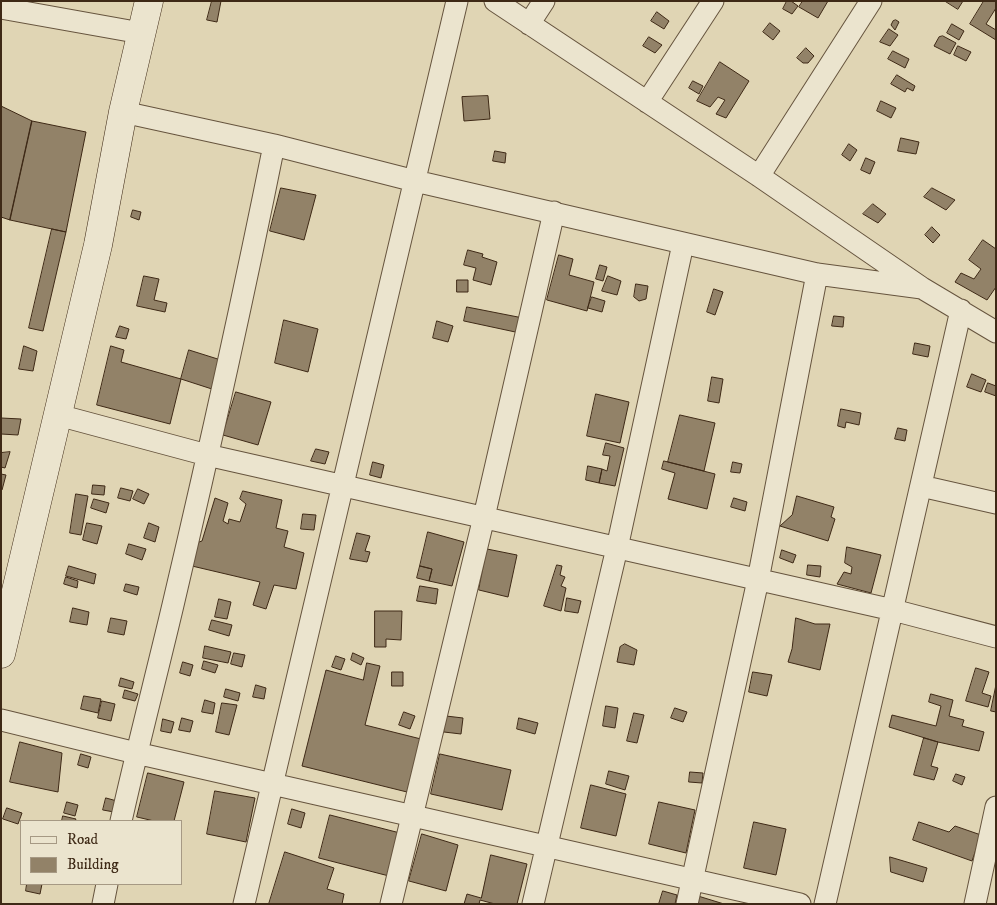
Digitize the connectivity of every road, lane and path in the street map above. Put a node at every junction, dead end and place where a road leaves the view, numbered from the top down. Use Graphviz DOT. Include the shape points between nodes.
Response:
graph roads {
  1 [pos="149,1"];
  2 [pos="457,1"];
  3 [pos="495,1"];
  4 [pos="544,1"];
  5 [pos="713,1"];
  6 [pos="871,1"];
  7 [pos="1,8"];
  8 [pos="529,24"];
  9 [pos="141,33"];
  10 [pos="646,102"];
  11 [pos="123,112"];
  12 [pos="274,145"];
  13 [pos="759,176"];
  14 [pos="415,181"];
  15 [pos="554,212"];
  16 [pos="683,244"];
  17 [pos="817,274"];
  18 [pos="922,288"];
  19 [pos="961,310"];
  20 [pos="996,332"];
  21 [pos="58,415"];
  22 [pos="207,455"];
  23 [pos="343,486"];
  24 [pos="921,486"];
  25 [pos="996,503"];
  26 [pos="484,517"];
  27 [pos="617,548"];
  28 [pos="758,580"];
  29 [pos="893,610"];
  30 [pos="996,637"];
  31 [pos="1,654"];
  32 [pos="1,720"];
  33 [pos="136,753"];
  34 [pos="272,783"];
  35 [pos="996,807"];
  36 [pos="413,816"];
  37 [pos="121,820"];
  38 [pos="547,846"];
  39 [pos="692,879"];
  40 [pos="107,885"];
  41 [pos="103,904"];
  42 [pos="244,904"];
  43 [pos="392,904"];
  44 [pos="533,904"];
  45 [pos="687,904"];
  46 [pos="800,904"];
  47 [pos="825,904"];
  48 [pos="975,904"];
  1 -- 9 [label="street"];
  2 -- 14 [label="street"];
  3 -- 8 [label="street"];
  4 -- 8 [label="street"];
  5 -- 10 [label="street"];
  6 -- 13 [label="street"];
  7 -- 9 [label="street"];
  8 -- 10 [label="street"];
  9 -- 11 [label="street"];
  10 -- 13 [label="street"];
  11 -- 12 [label="street"];
  11 -- 21 [label="street" via="98,244"];
  12 -- 14 [label="street"];
  12 -- 22 [label="street"];
  13 -- 18 [label="street"];
  14 -- 15 [label="street"];
  14 -- 23 [label="street"];
  15 -- 16 [label="street"];
  15 -- 26 [label="street"];
  16 -- 17 [label="street"];
  16 -- 27 [label="street"];
  17 -- 18 [label="street"];
  17 -- 28 [label="street"];
  18 -- 19 [label="street"];
  19 -- 20 [label="street"];
  19 -- 24 [label="street"];
  21 -- 22 [label="street"];
  21 -- 31 [label="street"];
  22 -- 23 [label="street"];
  22 -- 33 [label="street"];
  23 -- 26 [label="street"];
  23 -- 34 [label="street"];
  24 -- 25 [label="street"];
  24 -- 29 [label="street"];
  26 -- 27 [label="street"];
  26 -- 36 [label="street"];
  27 -- 28 [label="street"];
  27 -- 38 [label="street"];
  28 -- 29 [label="street"];
  28 -- 39 [label="street"];
  29 -- 30 [label="street"];
  29 -- 47 [label="street"];
  32 -- 33 [label="street"];
  33 -- 34 [label="street"];
  33 -- 37 [label="street"];
  34 -- 36 [label="street"];
  34 -- 42 [label="street"];
  35 -- 48 [label="street"];
  36 -- 38 [label="street"];
  36 -- 43 [label="street"];
  38 -- 39 [label="street"];
  38 -- 44 [label="street"];
  39 -- 45 [label="street"];
  39 -- 46 [label="street"];
  40 -- 41 [label="street"];
}
